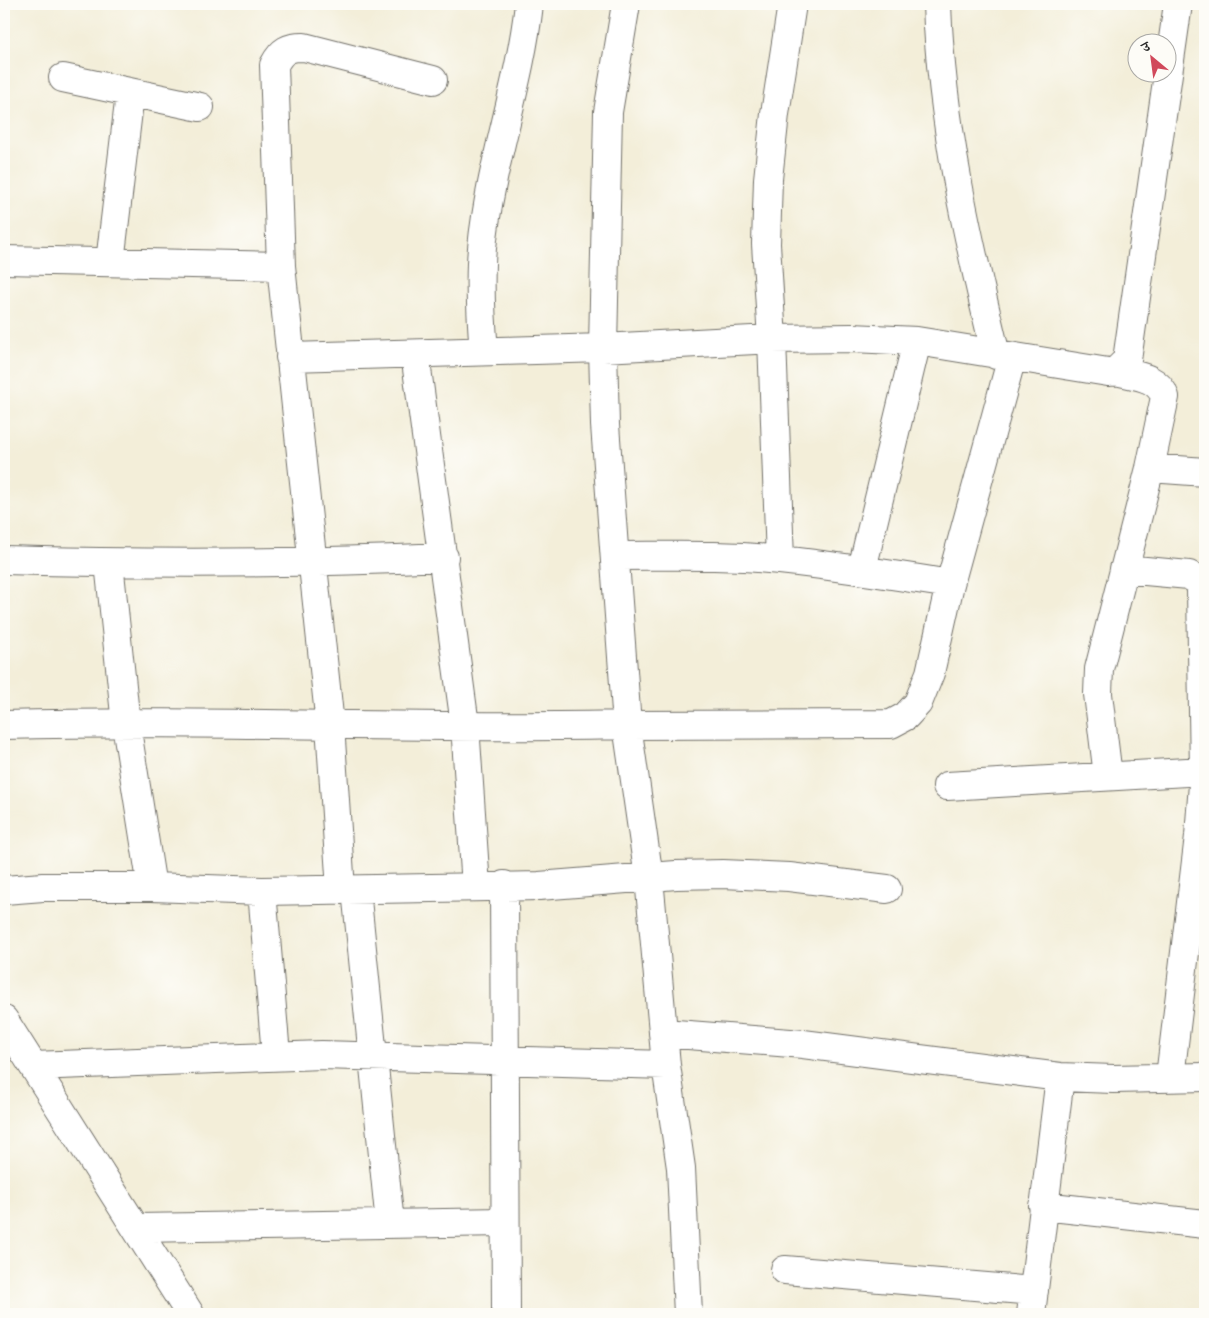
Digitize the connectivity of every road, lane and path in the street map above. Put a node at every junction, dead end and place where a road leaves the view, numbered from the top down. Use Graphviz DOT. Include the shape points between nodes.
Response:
graph roads {
  1 [pos="529,4"];
  2 [pos="626,4"];
  3 [pos="792,4"];
  4 [pos="937,4"];
  5 [pos="1178,4"];
  6 [pos="63,78"];
  7 [pos="433,80"];
  8 [pos="130,94"];
  9 [pos="200,107"];
  10 [pos="4,260"];
  11 [pos="110,262"];
  12 [pos="281,266"];
  13 [pos="772,338"];
  14 [pos="917,341"];
  15 [pos="603,348"];
  16 [pos="484,351"];
  17 [pos="416,354"];
  18 [pos="1004,356"];
  19 [pos="290,358"];
  20 [pos="1116,371"];
  21 [pos="1150,468"];
  22 [pos="1205,472"];
  23 [pos="615,556"];
  24 [pos="444,557"];
  25 [pos="4,560"];
  26 [pos="780,560"];
  27 [pos="109,563"];
  28 [pos="312,563"];
  29 [pos="1124,569"];
  30 [pos="862,570"];
  31 [pos="1201,581"];
  32 [pos="950,584"];
  33 [pos="4,724"];
  34 [pos="126,724"];
  35 [pos="330,725"];
  36 [pos="466,725"];
  37 [pos="627,725"];
  38 [pos="1204,771"];
  39 [pos="1108,776"];
  40 [pos="947,786"];
  41 [pos="649,878"];
  42 [pos="504,885"];
  43 [pos="476,886"];
  44 [pos="152,887"];
  45 [pos="887,889"];
  46 [pos="4,890"];
  47 [pos="349,890"];
  48 [pos="262,891"];
  49 [pos="1198,896"];
  50 [pos="4,1020"];
  51 [pos="663,1033"];
  52 [pos="276,1055"];
  53 [pos="373,1056"];
  54 [pos="505,1062"];
  55 [pos="666,1065"];
  56 [pos="33,1066"];
  57 [pos="1205,1076"];
  58 [pos="1060,1077"];
  59 [pos="1170,1077"];
  60 [pos="1043,1206"];
  61 [pos="505,1222"];
  62 [pos="390,1224"];
  63 [pos="1205,1224"];
  64 [pos="136,1228"];
  65 [pos="785,1270"];
  66 [pos="1032,1302"];
  67 [pos="190,1314"];
  68 [pos="506,1314"];
  69 [pos="688,1314"];
  1 -- 16 [label="street" via="482,248"];
  2 -- 15 [label="street" via="608,112"];
  3 -- 13 [label="street" via="768,179 766,244"];
  4 -- 18 [label="street" via="939,59 960,199"];
  5 -- 20 [label="street" via="1127,360"];
  6 -- 8 [label="street"];
  7 -- 12 [label="street" via="304,47 291,47 280,53 274,65"];
  8 -- 9 [label="street"];
  8 -- 11 [label="street"];
  10 -- 11 [label="street"];
  11 -- 12 [label="street"];
  12 -- 19 [label="street"];
  13 -- 14 [label="street"];
  13 -- 15 [label="street"];
  13 -- 26 [label="street"];
  14 -- 18 [label="street"];
  14 -- 30 [label="street"];
  15 -- 16 [label="street"];
  15 -- 23 [label="street"];
  16 -- 17 [label="street"];
  17 -- 19 [label="street"];
  17 -- 24 [label="street"];
  18 -- 20 [label="street"];
  18 -- 32 [label="street"];
  19 -- 28 [label="street"];
  20 -- 21 [label="street" via="1153,380 1162,387 1165,397 1163,412"];
  21 -- 22 [label="street"];
  21 -- 29 [label="street"];
  23 -- 26 [label="street"];
  23 -- 37 [label="street"];
  24 -- 28 [label="street"];
  24 -- 36 [label="street"];
  25 -- 27 [label="street"];
  26 -- 30 [label="street"];
  27 -- 28 [label="street"];
  27 -- 34 [label="street"];
  28 -- 35 [label="street"];
  29 -- 31 [label="street" via="1188,575"];
  29 -- 39 [label="street" via="1099,669 1098,694"];
  30 -- 32 [label="street"];
  31 -- 38 [label="street"];
  32 -- 37 [label="street" via="930,673 918,703 906,716 891,724"];
  33 -- 34 [label="street"];
  34 -- 35 [label="street"];
  34 -- 44 [label="street"];
  35 -- 36 [label="street"];
  35 -- 47 [label="street"];
  36 -- 37 [label="street" via="521,728"];
  36 -- 43 [label="street"];
  37 -- 41 [label="street"];
  38 -- 39 [label="street"];
  38 -- 49 [label="street"];
  39 -- 40 [label="street"];
  41 -- 42 [label="street" via="540,886"];
  41 -- 45 [label="street" via="722,874 789,877"];
  41 -- 51 [label="street"];
  42 -- 43 [label="street"];
  42 -- 54 [label="street"];
  43 -- 47 [label="street"];
  44 -- 46 [label="street"];
  44 -- 48 [label="street"];
  47 -- 48 [label="street"];
  47 -- 53 [label="street"];
  48 -- 52 [label="street"];
  49 -- 59 [label="street"];
  50 -- 56 [label="street"];
  51 -- 55 [label="street"];
  51 -- 58 [label="street" via="803,1044"];
  52 -- 53 [label="street"];
  52 -- 56 [label="street"];
  53 -- 54 [label="street"];
  53 -- 62 [label="street"];
  54 -- 55 [label="street"];
  54 -- 61 [label="street"];
  55 -- 69 [label="street" via="681,1168"];
  56 -- 64 [label="street"];
  57 -- 59 [label="street"];
  58 -- 59 [label="street"];
  58 -- 60 [label="street"];
  60 -- 63 [label="street"];
  60 -- 66 [label="street"];
  61 -- 62 [label="street"];
  61 -- 68 [label="street"];
  62 -- 64 [label="street"];
  64 -- 67 [label="street"];
  65 -- 66 [label="street"];
}
